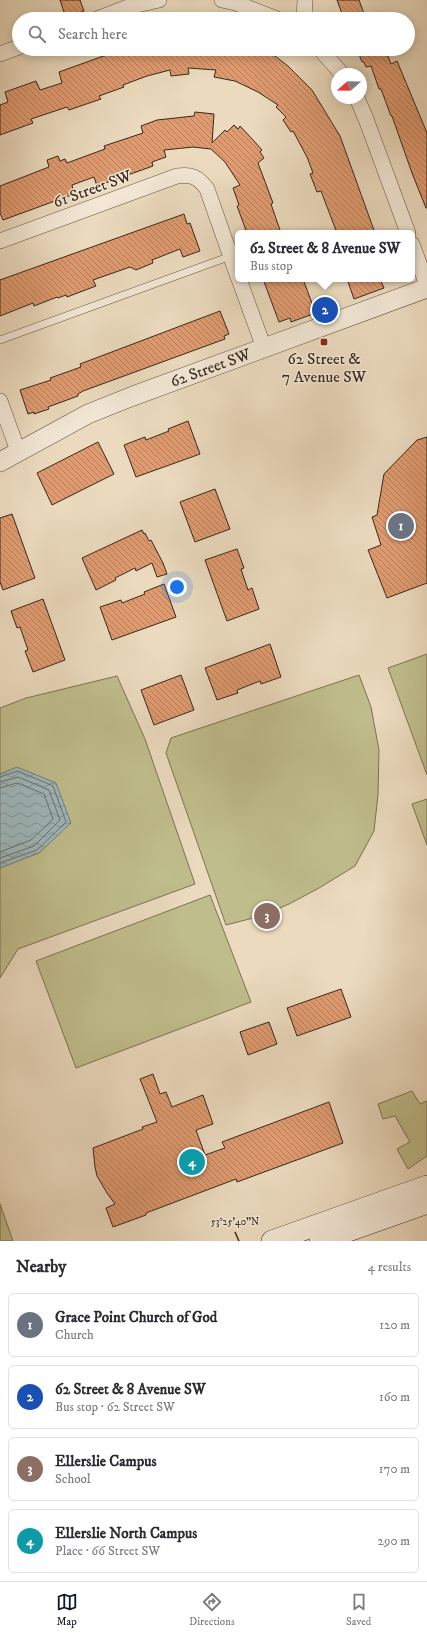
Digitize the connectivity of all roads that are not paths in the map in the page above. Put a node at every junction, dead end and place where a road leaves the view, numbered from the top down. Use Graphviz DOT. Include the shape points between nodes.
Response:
graph roads {
  1 [pos="159,0"];
  2 [pos="222,0"];
  3 [pos="305,0"];
  4 [pos="127,4"];
  5 [pos="111,12"];
  6 [pos="259,12"];
  7 [pos="304,12"];
  8 [pos="12,50"];
  9 [pos="0,54"];
  10 [pos="326,56"];
  11 [pos="337,68"];
  12 [pos="360,104"];
  13 [pos="407,230"];
  14 [pos="0,240"];
  15 [pos="415,252"];
  16 [pos="230,256"];
  17 [pos="235,270"];
  18 [pos="239,282"];
  19 [pos="427,285"];
  20 [pos="427,288"];
  21 [pos="0,340"];
  22 [pos="264,348"];
  23 [pos="0,401"];
  24 [pos="18,451"];
  25 [pos="0,462"];
  26 [pos="427,1186"];
  27 [pos="427,1202"];
  28 [pos="330,1235"];
  29 [pos="272,1241"];
  1 -- 4 [label="street"];
  2 -- 6 [label="street"];
  3 -- 7 [label="street"];
  4 -- 5 [label="street"];
  8 -- 9 [label="street"];
  10 -- 11 [label="street"];
  12 -- 13 [label="street"];
  14 -- 16 [label="street, 61 Street SW" via="185,175 196,177 207,189"];
  15 -- 19 [label="street"];
  16 -- 17 [label="street"];
  16 -- 21 [label="lane"];
  18 -- 22 [label="street"];
  20 -- 22 [label="street, 62 Street SW"];
  22 -- 24 [label="street, 62 Street SW" via="88,414"];
  23 -- 24 [label="street"];
  24 -- 25 [label="street, 62 Street SW"];
  26 -- 28 [label="main road"];
  27 -- 28 [label="main road"];
  28 -- 29 [label="main road"];
}
